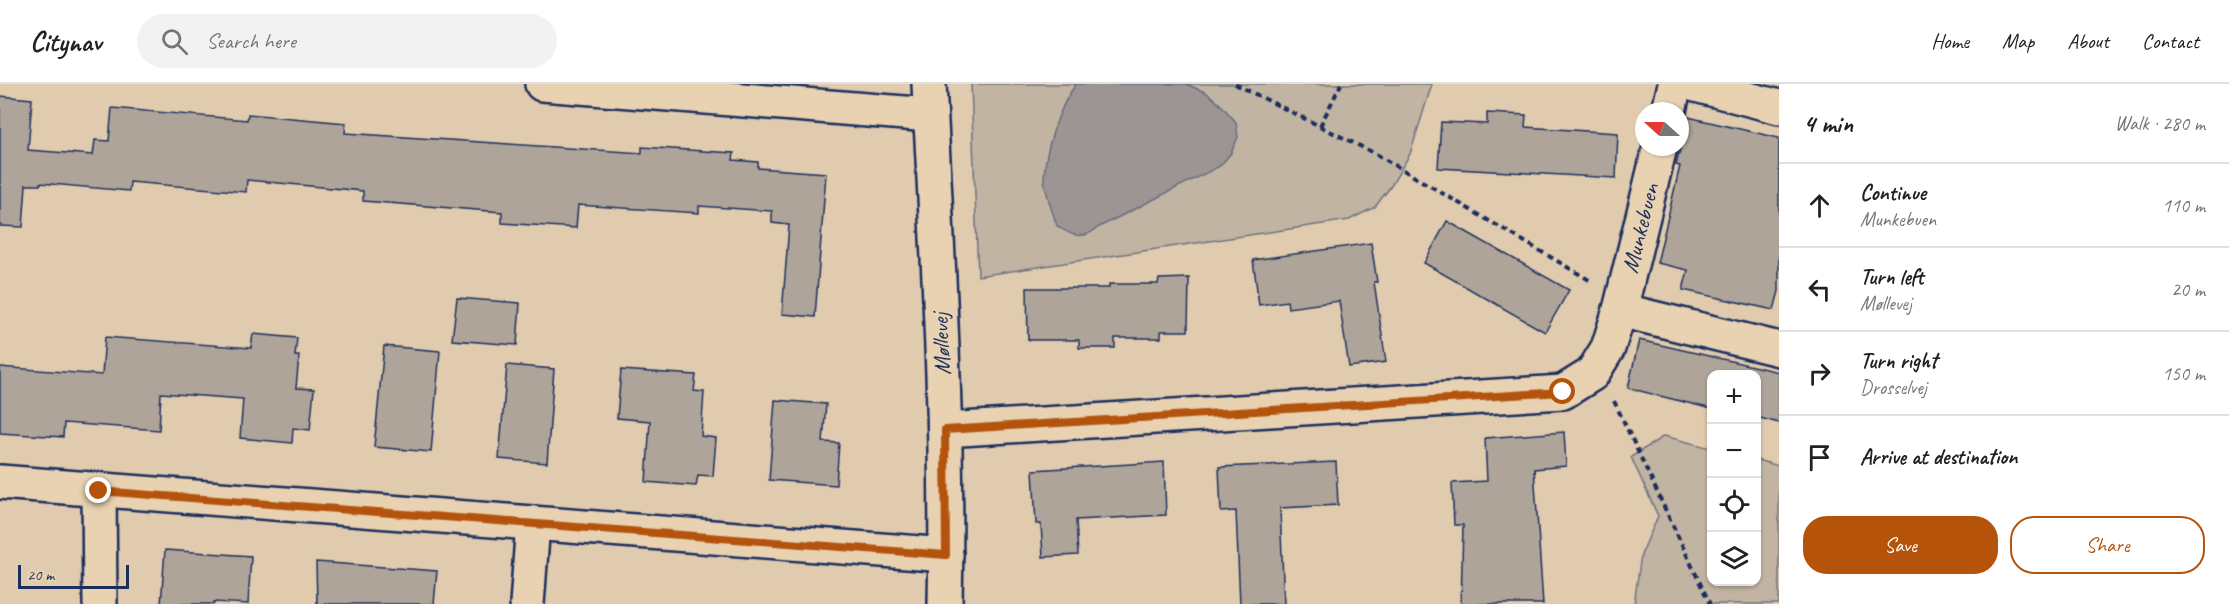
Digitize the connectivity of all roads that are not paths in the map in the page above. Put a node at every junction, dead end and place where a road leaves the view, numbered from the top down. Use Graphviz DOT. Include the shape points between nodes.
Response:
graph roads {
  1 [pos="542,84"];
  2 [pos="1675,84"];
  3 [pos="1692,84"];
  4 [pos="929,99"];
  5 [pos="1671,102"];
  6 [pos="1779,107"];
  7 [pos="1658,156"];
  8 [pos="1621,305"];
  9 [pos="1779,349"];
  10 [pos="945,430"];
  11 [pos="0,482"];
  12 [pos="99,491"];
  13 [pos="533,523"];
  14 [pos="946,555"];
  15 [pos="100,604"];
  16 [pos="527,604"];
  17 [pos="945,604"];
  1 -- 4 [label="street"];
  2 -- 5 [label="street"];
  3 -- 6 [label="street"];
  4 -- 10 [label="street, Møllevej"];
  7 -- 8 [label="street, Munkebuen"];
  8 -- 9 [label="street"];
  8 -- 10 [label="street, Munkebuen" via="1608,348 1592,374 1563,392"];
  10 -- 14 [label="street, Møllevej"];
  11 -- 12 [label="street"];
  12 -- 13 [label="street"];
  12 -- 15 [label="street"];
  13 -- 14 [label="street"];
  13 -- 16 [label="street"];
  14 -- 17 [label="street, Møllevej"];
}
